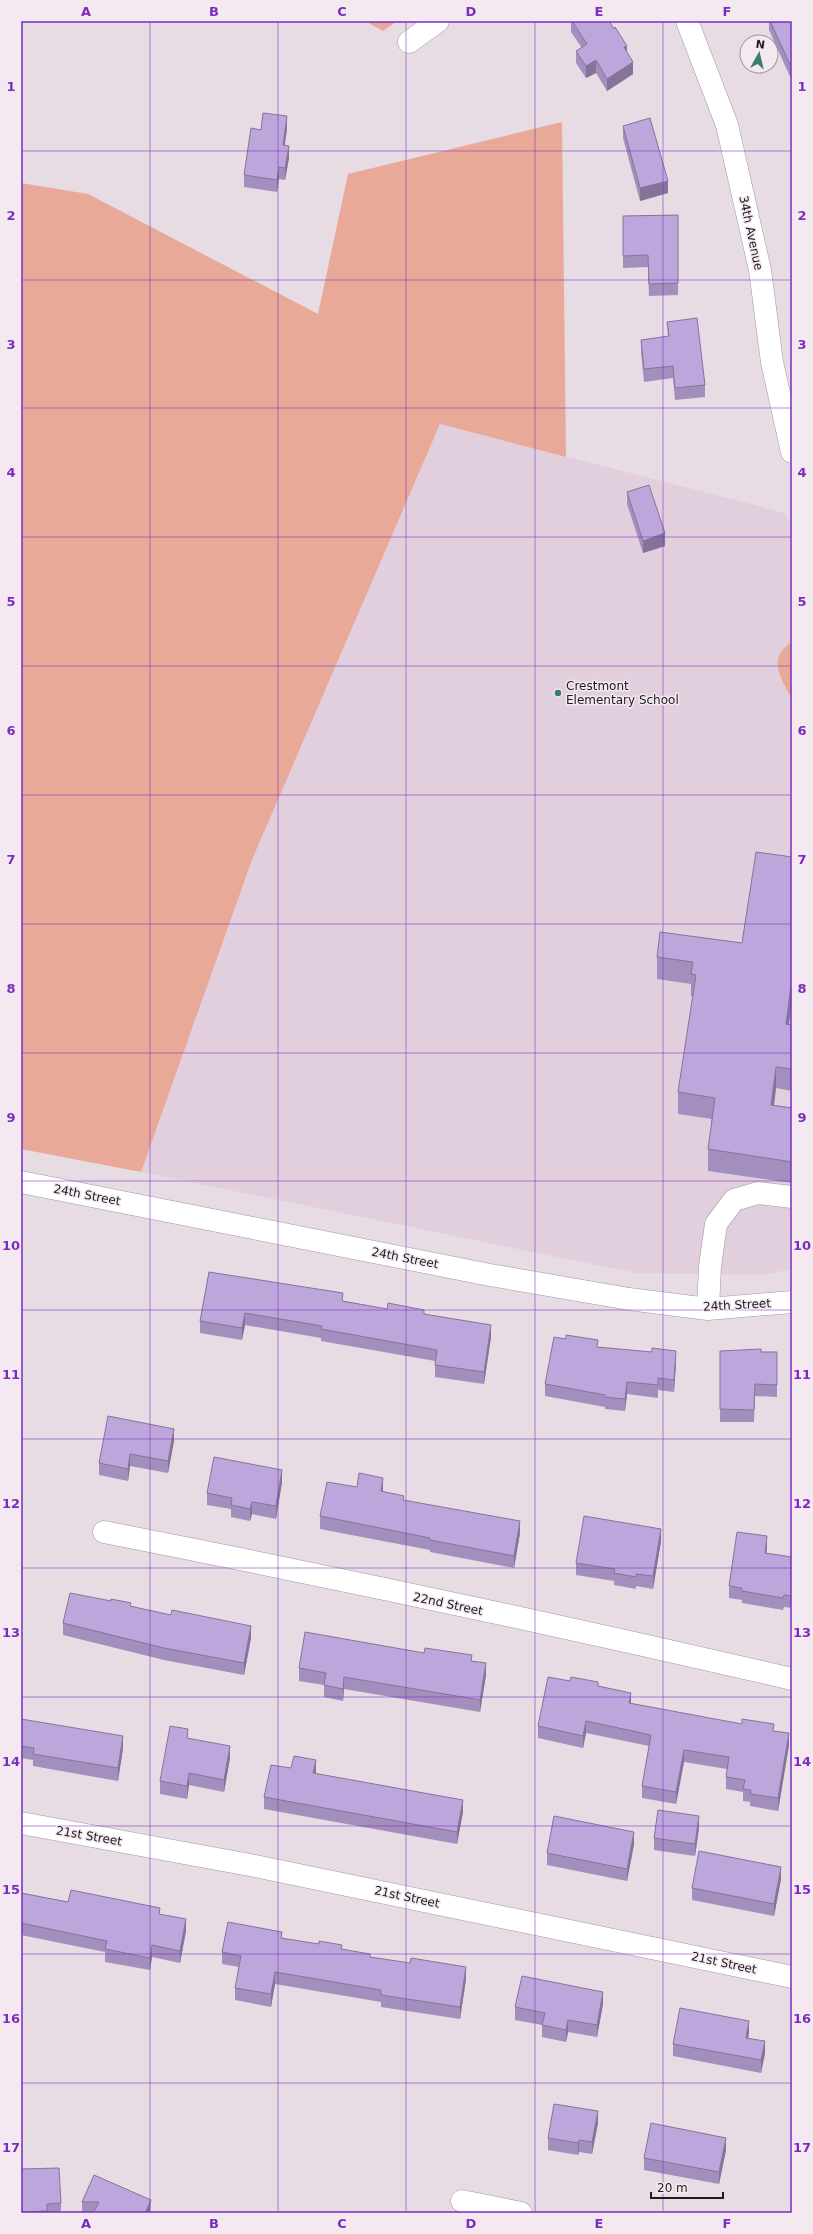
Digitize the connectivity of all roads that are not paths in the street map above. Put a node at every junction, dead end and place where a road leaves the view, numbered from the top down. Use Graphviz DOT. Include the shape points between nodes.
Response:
graph roads {
  1 [pos="438,21"];
  2 [pos="687,21"];
  3 [pos="409,42"];
  4 [pos="791,447"];
  5 [pos="21,1182"];
  6 [pos="792,1197"];
  7 [pos="792,1302"];
  8 [pos="708,1308"];
  9 [pos="104,1532"];
  10 [pos="792,1679"];
  11 [pos="21,1823"];
  12 [pos="792,1977"];
  13 [pos="462,2200"];
  14 [pos="521,2213"];
  1 -- 3 [label="street"];
  2 -- 4 [label="street, 34th Avenue" via="727,125 760,270 772,362"];
  5 -- 8 [label="street, 24th Street" via="490,1275 629,1299"];
  6 -- 8 [label="street" via="758,1193 734,1200 716,1224"];
  7 -- 8 [label="street, 24th Street"];
  9 -- 10 [label="street, 22nd Street" via="254,1561"];
  11 -- 12 [label="street, 21st Street" via="255,1866"];
  13 -- 14 [label="street"];
}
